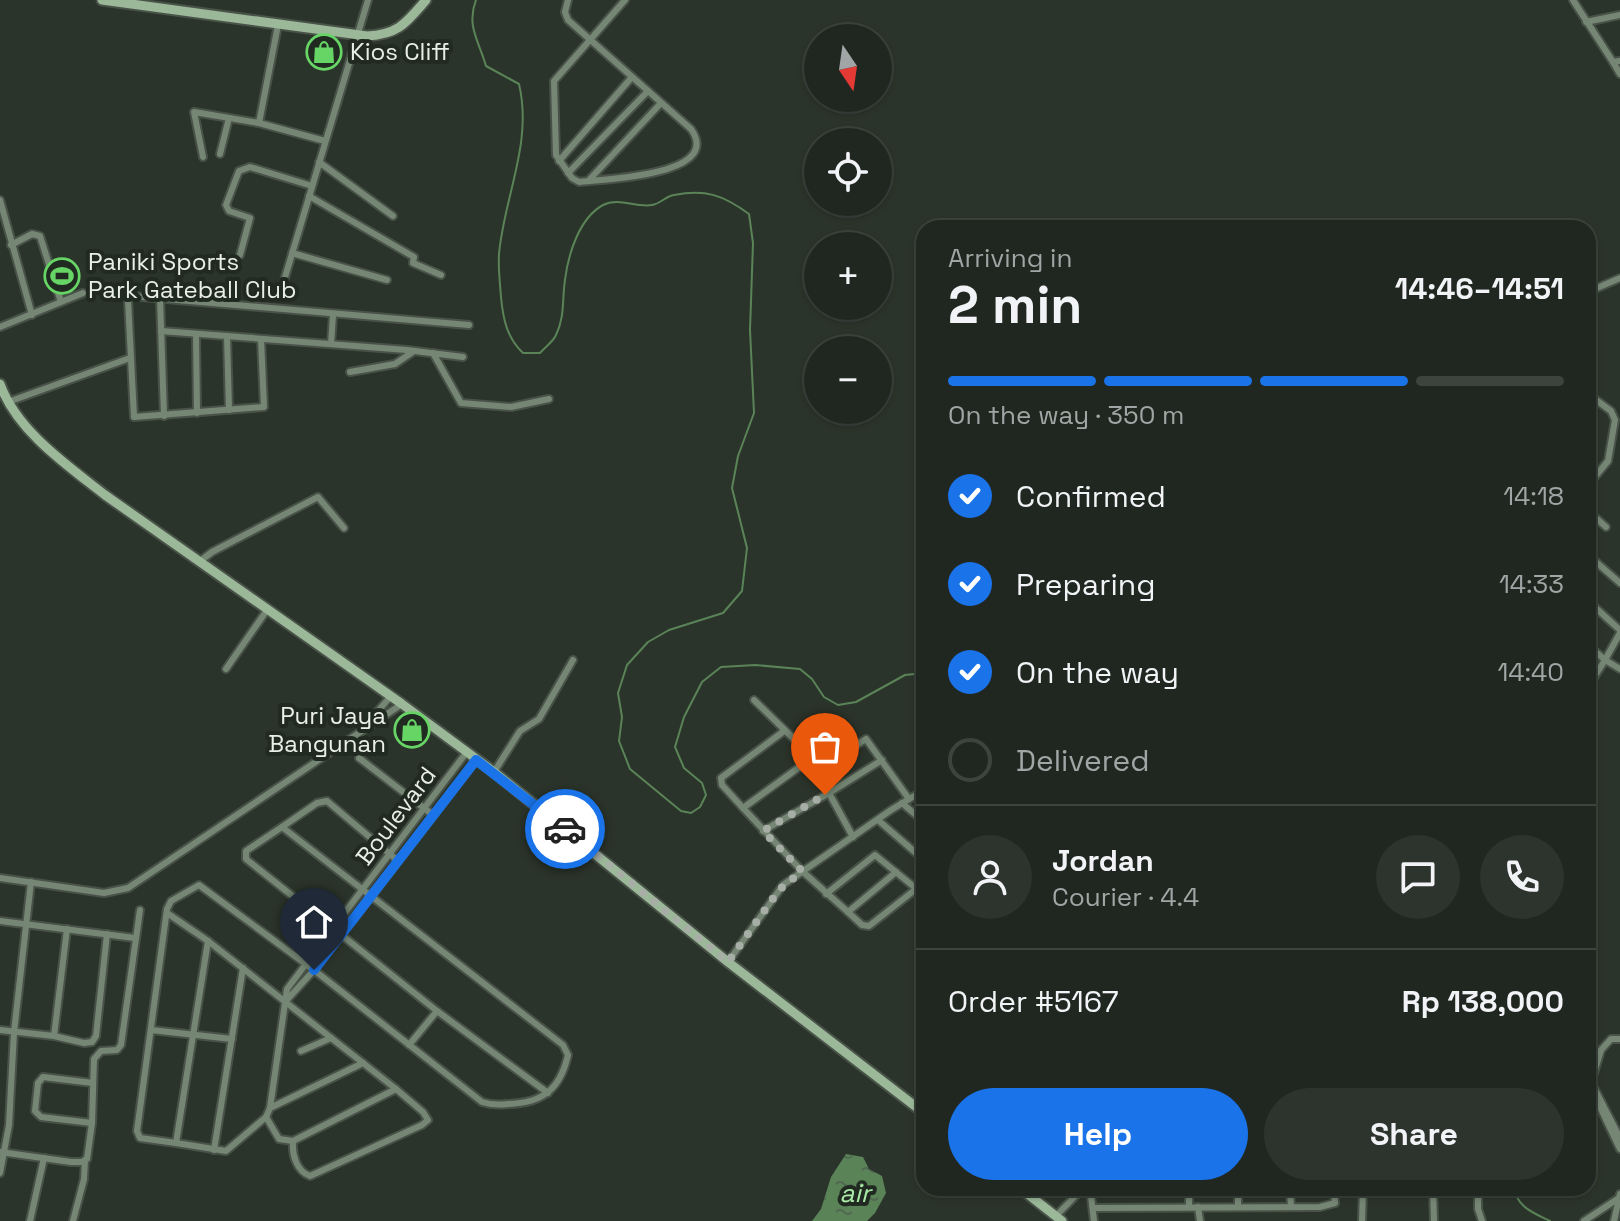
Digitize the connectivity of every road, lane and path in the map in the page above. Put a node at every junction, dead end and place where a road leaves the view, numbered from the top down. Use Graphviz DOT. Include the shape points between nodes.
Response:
graph roads {
  1 [pos="102,0"];
  2 [pos="368,0"];
  3 [pos="426,0"];
  4 [pos="568,0"];
  5 [pos="625,0"];
  6 [pos="1573,0"];
  7 [pos="1620,15"];
  8 [pos="1586,22"];
  9 [pos="278,25"];
  10 [pos="356,36"];
  11 [pos="590,40"];
  12 [pos="1616,62"];
  13 [pos="1620,74"];
  14 [pos="632,77"];
  15 [pos="648,91"];
  16 [pos="661,103"];
  17 [pos="229,118"];
  18 [pos="259,123"];
  19 [pos="325,141"];
  20 [pos="220,154"];
  21 [pos="203,157"];
  22 [pos="559,161"];
  23 [pos="319,162"];
  24 [pos="568,173"];
  25 [pos="589,181"];
  26 [pos="312,186"];
  27 [pos="309,196"];
  28 [pos="0,200"];
  29 [pos="393,216"];
  30 [pos="11,245"];
  31 [pos="292,253"];
  32 [pos="240,255"];
  33 [pos="441,275"];
  34 [pos="1620,278"];
  35 [pos="387,280"];
  36 [pos="283,284"];
  37 [pos="1596,288"];
  38 [pos="83,293"];
  39 [pos="160,297"];
  40 [pos="61,302"];
  41 [pos="32,315"];
  42 [pos="333,315"];
  43 [pos="469,325"];
  44 [pos="0,327"];
  45 [pos="161,331"];
  46 [pos="196,334"];
  47 [pos="227,336"];
  48 [pos="261,339"];
  49 [pos="331,344"];
  50 [pos="414,351"];
  51 [pos="433,353"];
  52 [pos="463,357"];
  53 [pos="130,358"];
  54 [pos="350,372"];
  55 [pos="0,384"];
  56 [pos="549,399"];
  57 [pos="1596,400"];
  58 [pos="8,402"];
  59 [pos="229,410"];
  60 [pos="197,413"];
  61 [pos="164,416"];
  62 [pos="1596,475"];
  63 [pos="1596,518"];
  64 [pos="1606,527"];
  65 [pos="344,528"];
  66 [pos="199,562"];
  67 [pos="1596,562"];
  68 [pos="1620,583"];
  69 [pos="1596,609"];
  70 [pos="267,610"];
  71 [pos="1620,632"];
  72 [pos="1596,652"];
  73 [pos="573,660"];
  74 [pos="1605,660"];
  75 [pos="226,669"];
  76 [pos="1620,669"];
  77 [pos="1596,674"];
  78 [pos="391,696"];
  79 [pos="754,700"];
  80 [pos="402,704"];
  81 [pos="784,731"];
  82 [pos="357,735"];
  83 [pos="466,753"];
  84 [pos="359,758"];
  85 [pos="476,760"];
  86 [pos="809,760"];
  87 [pos="882,760"];
  88 [pos="831,761"];
  89 [pos="494,772"];
  90 [pos="829,793"];
  91 [pos="916,795"];
  92 [pos="905,801"];
  93 [pos="425,808"];
  94 [pos="743,808"];
  95 [pos="916,813"];
  96 [pos="433,815"];
  97 [pos="878,820"];
  98 [pos="282,827"];
  99 [pos="763,831"];
  100 [pos="853,837"];
  101 [pos="916,853"];
  102 [pos="391,854"];
  103 [pos="398,861"];
  104 [pos="802,871"];
  105 [pos="896,872"];
  106 [pos="0,878"];
  107 [pos="31,882"];
  108 [pos="916,889"];
  109 [pos="362,891"];
  110 [pos="826,894"];
  111 [pos="371,897"];
  112 [pos="140,910"];
  113 [pos="848,912"];
  114 [pos="167,913"];
  115 [pos="0,921"];
  116 [pos="26,924"];
  117 [pos="67,929"];
  118 [pos="333,929"];
  119 [pos="107,934"];
  120 [pos="340,934"];
  121 [pos="135,938"];
  122 [pos="208,941"];
  123 [pos="728,962"];
  124 [pos="307,964"];
  125 [pos="243,968"];
  126 [pos="314,970"];
  127 [pos="285,1002"];
  128 [pos="437,1011"];
  129 [pos="0,1030"];
  130 [pos="151,1030"];
  131 [pos="14,1032"];
  132 [pos="194,1034"];
  133 [pos="54,1036"];
  134 [pos="95,1038"];
  135 [pos="331,1038"];
  136 [pos="232,1039"];
  137 [pos="1620,1039"];
  138 [pos="409,1045"];
  139 [pos="101,1051"];
  140 [pos="301,1051"];
  141 [pos="363,1063"];
  142 [pos="1596,1067"];
  143 [pos="93,1083"];
  144 [pos="396,1089"];
  145 [pos="1596,1092"];
  146 [pos="548,1093"];
  147 [pos="1596,1103"];
  148 [pos="916,1107"];
  149 [pos="270,1108"];
  150 [pos="266,1117"];
  151 [pos="92,1123"];
  152 [pos="1620,1138"];
  153 [pos="293,1141"];
  154 [pos="176,1143"];
  155 [pos="1620,1149"];
  156 [pos="214,1150"];
  157 [pos="2,1153"];
  158 [pos="44,1158"];
  159 [pos="85,1160"];
  160 [pos="0,1173"];
  161 [pos="1030,1196"];
  162 [pos="1081,1196"];
  163 [pos="1090,1196"];
  164 [pos="1189,1196"];
  165 [pos="1238,1196"];
  166 [pos="1290,1196"];
  167 [pos="1335,1196"];
  168 [pos="1363,1196"];
  169 [pos="1433,1196"];
  170 [pos="1478,1196"];
  171 [pos="1620,1196"];
  172 [pos="1189,1207"];
  173 [pos="1198,1207"];
  174 [pos="1238,1207"];
  175 [pos="1291,1207"];
  176 [pos="1093,1208"];
  177 [pos="1599,1211"];
  178 [pos="1059,1219"];
  179 [pos="30,1221"];
  180 [pos="73,1221"];
  181 [pos="1094,1221"];
  182 [pos="1200,1221"];
  183 [pos="1362,1221"];
  184 [pos="1434,1221"];
  185 [pos="1482,1221"];
  186 [pos="1584,1221"];
  187 [pos="1605,1221"];
  188 [pos="1614,1221"];
  1 -- 9 [label="street"];
  2 -- 10 [label="street"];
  3 -- 10 [label="street" via="398,30"];
  4 -- 11 [label="street" via="568,20"];
  5 -- 11 [label="street"];
  6 -- 8 [label="street"];
  7 -- 8 [label="street"];
  8 -- 12 [label="street"];
  9 -- 10 [label="street"];
  9 -- 18 [label="street"];
  10 -- 19 [label="street"];
  11 -- 14 [label="street"];
  11 -- 22 [label="street" via="554,81"];
  12 -- 13 [label="street"];
  14 -- 15 [label="street"];
  14 -- 22 [label="street"];
  15 -- 16 [label="street"];
  15 -- 24 [label="street"];
  16 -- 25 [label="street"];
  16 -- 25 [label="street" via="696,136 689,161 646,174"];
  17 -- 18 [label="street"];
  17 -- 20 [label="street"];
  17 -- 21 [label="street" via="194,112"];
  18 -- 19 [label="street"];
  19 -- 23 [label="street"];
  22 -- 24 [label="street"];
  23 -- 26 [label="street"];
  23 -- 29 [label="street"];
  24 -- 25 [label="street" via="579,182"];
  26 -- 27 [label="street"];
  26 -- 32 [label="street" via="250,167 239,171 226,205 250,218"];
  27 -- 31 [label="street"];
  27 -- 33 [label="street" via="414,257 413,263"];
  28 -- 30 [label="street"];
  30 -- 40 [label="street" via="32,234 40,236"];
  30 -- 41 [label="street"];
  31 -- 35 [label="street"];
  31 -- 36 [label="street"];
  34 -- 37 [label="street"];
  38 -- 40 [label="street"];
  39 -- 42 [label="street"];
  39 -- 45 [label="street"];
  39 -- 53 [label="street" via="128,298"];
  40 -- 41 [label="street"];
  41 -- 44 [label="street"];
  42 -- 43 [label="street"];
  42 -- 49 [label="street"];
  45 -- 46 [label="street"];
  45 -- 61 [label="street"];
  46 -- 47 [label="street"];
  46 -- 60 [label="street"];
  47 -- 48 [label="street"];
  47 -- 59 [label="street"];
  48 -- 49 [label="street"];
  48 -- 59 [label="street" via="264,407"];
  49 -- 50 [label="street"];
  50 -- 51 [label="street"];
  50 -- 54 [label="street" via="395,364"];
  51 -- 52 [label="street"];
  51 -- 56 [label="street" via="461,403 511,407"];
  53 -- 58 [label="street"];
  53 -- 61 [label="street" via="131,412 134,417"];
  55 -- 58 [label="street"];
  57 -- 62 [label="street" via="1615,420 1608,461"];
  58 -- 66 [label="street" via="75,471"];
  59 -- 60 [label="street"];
  60 -- 61 [label="street"];
  63 -- 64 [label="street"];
  65 -- 66 [label="street" via="318,497"];
  66 -- 70 [label="street"];
  67 -- 68 [label="street"];
  69 -- 71 [label="street"];
  70 -- 75 [label="street"];
  70 -- 78 [label="street"];
  71 -- 74 [label="street"];
  72 -- 74 [label="street"];
  73 -- 89 [label="street" via="539,719 520,731"];
  74 -- 76 [label="street"];
  74 -- 77 [label="street"];
  78 -- 80 [label="street"];
  78 -- 82 [label="street"];
  79 -- 81 [label="street"];
  80 -- 82 [label="street"];
  80 -- 83 [label="street"];
  81 -- 86 [label="street"];
  81 -- 94 [label="street" via="721,778"];
  82 -- 107 [label="street" via="128,888 104,893"];
  83 -- 85 [label="street"];
  83 -- 93 [label="street, Boulevard"];
  84 -- 93 [label="street"];
  85 -- 89 [label="street"];
  85 -- 96 [label="street, Boulevard"];
  86 -- 90 [label="street"];
  86 -- 94 [label="street"];
  87 -- 88 [label="street" via="866,739"];
  87 -- 90 [label="street"];
  87 -- 92 [label="street"];
  89 -- 123 [label="street"];
  90 -- 99 [label="street"];
  90 -- 100 [label="street"];
  91 -- 92 [label="street"];
  92 -- 95 [label="street"];
  92 -- 97 [label="street"];
  93 -- 96 [label="street"];
  93 -- 102 [label="street, Boulevard"];
  94 -- 99 [label="street"];
  96 -- 103 [label="street, Boulevard"];
  97 -- 100 [label="street"];
  97 -- 101 [label="street"];
  98 -- 102 [label="street" via="327,801"];
  98 -- 109 [label="street"];
  98 -- 118 [label="street" via="246,851 245,857"];
  99 -- 104 [label="street"];
  100 -- 104 [label="street"];
  102 -- 103 [label="street"];
  102 -- 109 [label="street, Boulevard"];
  103 -- 111 [label="street, Boulevard"];
  104 -- 110 [label="street"];
  104 -- 123 [label="street" via="779,890"];
  105 -- 108 [label="street"];
  105 -- 110 [label="street" via="874,855"];
  105 -- 113 [label="street"];
  106 -- 107 [label="street"];
  107 -- 116 [label="street"];
  108 -- 113 [label="street" via="869,926"];
  109 -- 111 [label="street"];
  109 -- 118 [label="street, Boulevard"];
  110 -- 113 [label="street"];
  111 -- 120 [label="street, Boulevard"];
  111 -- 146 [label="street" via="565,1047 562,1075"];
  112 -- 121 [label="street"];
  114 -- 122 [label="street"];
  114 -- 124 [label="street" via="171,901 202,886"];
  114 -- 130 [label="street"];
  115 -- 116 [label="street"];
  116 -- 117 [label="street"];
  116 -- 131 [label="street"];
  117 -- 119 [label="street"];
  117 -- 133 [label="street"];
  118 -- 120 [label="street"];
  118 -- 124 [label="street, Boulevard"];
  119 -- 121 [label="street"];
  119 -- 134 [label="street"];
  120 -- 126 [label="street, Boulevard"];
  120 -- 128 [label="street"];
  121 -- 139 [label="street" via="121,1045"];
  122 -- 125 [label="street"];
  122 -- 132 [label="street"];
  123 -- 148 [label="street"];
  124 -- 126 [label="street"];
  124 -- 127 [label="street, Boulevard" via="287,989"];
  125 -- 127 [label="street"];
  125 -- 136 [label="street"];
  126 -- 127 [label="street, Boulevard"];
  126 -- 138 [label="street"];
  127 -- 135 [label="street"];
  127 -- 149 [label="street"];
  128 -- 138 [label="street"];
  128 -- 146 [label="street"];
  129 -- 131 [label="street"];
  130 -- 132 [label="street"];
  130 -- 154 [label="street" via="137,1136"];
  131 -- 133 [label="street"];
  131 -- 157 [label="street" via="9,1125"];
  132 -- 136 [label="street"];
  132 -- 154 [label="street"];
  133 -- 134 [label="street" via="84,1043"];
  134 -- 139 [label="street"];
  135 -- 140 [label="street"];
  135 -- 141 [label="street"];
  136 -- 156 [label="street"];
  137 -- 142 [label="street" via="1603,1046"];
  138 -- 146 [label="street" via="486,1104 522,1104"];
  139 -- 143 [label="street" via="94,1059"];
  141 -- 144 [label="street"];
  141 -- 149 [label="street"];
  143 -- 151 [label="street"];
  143 -- 151 [label="street" via="43,1077 35,1111 41,1117"];
  144 -- 153 [label="street"];
  144 -- 153 [label="street" via="426,1115 425,1124 310,1176 294,1158"];
  145 -- 152 [label="street"];
  147 -- 155 [label="street"];
  149 -- 150 [label="street"];
  150 -- 153 [label="street" via="279,1139"];
  150 -- 156 [label="street" via="228,1150"];
  151 -- 159 [label="street"];
  154 -- 156 [label="street"];
  157 -- 158 [label="street"];
  157 -- 160 [label="street"];
  158 -- 159 [label="street"];
  158 -- 179 [label="street"];
  159 -- 180 [label="street"];
  161 -- 178 [label="street"];
  162 -- 178 [label="street"];
  163 -- 176 [label="street"];
  164 -- 172 [label="street"];
  165 -- 174 [label="street"];
  166 -- 175 [label="street"];
  167 -- 175 [label="street" via="1335,1203"];
  168 -- 183 [label="street"];
  169 -- 184 [label="street"];
  170 -- 185 [label="street"];
  171 -- 177 [label="street"];
  171 -- 188 [label="street"];
  172 -- 173 [label="street"];
  172 -- 176 [label="street"];
  173 -- 174 [label="street"];
  173 -- 182 [label="street"];
  174 -- 175 [label="street"];
  176 -- 181 [label="street"];
  177 -- 186 [label="street"];
  177 -- 187 [label="street"];
}
